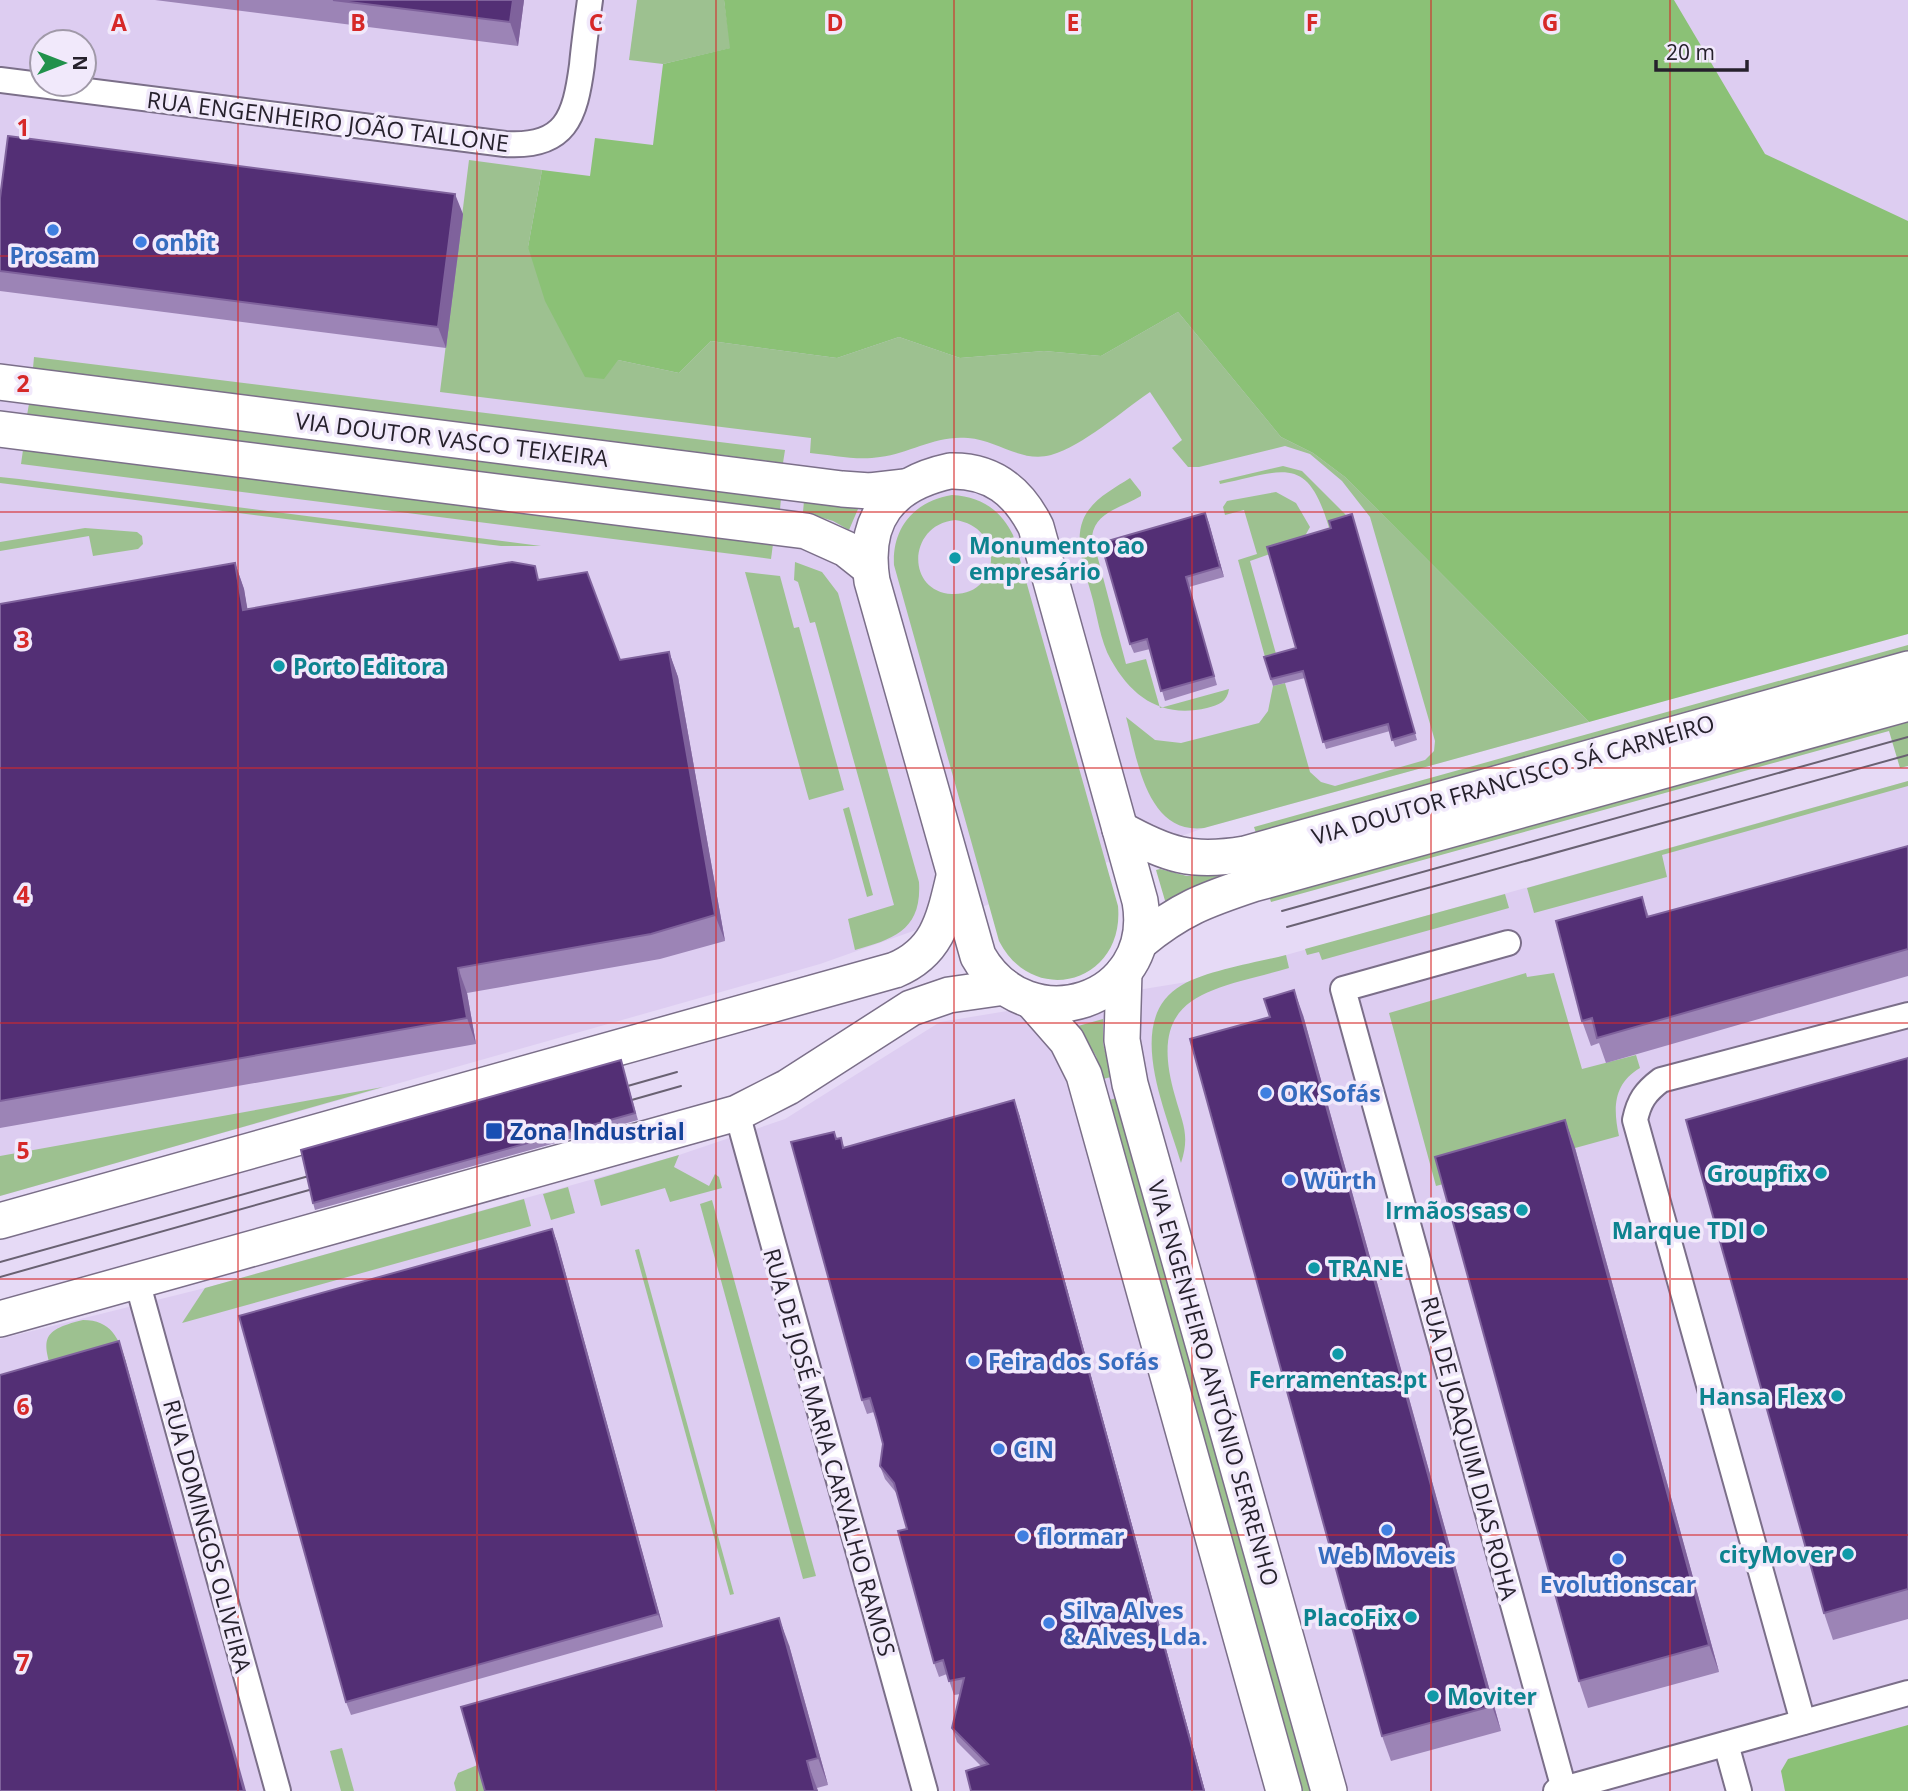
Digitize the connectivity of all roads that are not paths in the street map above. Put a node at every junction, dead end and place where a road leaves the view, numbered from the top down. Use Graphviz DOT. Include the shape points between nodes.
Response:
graph roads {
  1 [pos="590,0"];
  2 [pos="0,80"];
  3 [pos="0,382"];
  4 [pos="0,429"];
  5 [pos="905,487"];
  6 [pos="870,568"];
  7 [pos="1908,669"];
  8 [pos="1908,703"];
  9 [pos="1120,829"];
  10 [pos="954,877"];
  11 [pos="1140,942"];
  12 [pos="1508,943"];
  13 [pos="1124,972"];
  14 [pos="1018,994"];
  15 [pos="1908,1015"];
  16 [pos="737,1112"];
  17 [pos="0,1221"];
  18 [pos="137,1281"];
  19 [pos="0,1319"];
  20 [pos="1908,1693"];
  21 [pos="1803,1722"];
  22 [pos="1726,1744"];
  23 [pos="1560,1790"];
  24 [pos="278,1791"];
  25 [pos="925,1791"];
  26 [pos="1284,1791"];
  27 [pos="1329,1791"];
  28 [pos="1739,1791"];
  1 -- 2 [label="street, RUA ENGENHEIRO JOÃO TALLONE" via="571,118 551,137 534,144"];
  3 -- 5 [label="main road, VIA DOUTOR VASCO TEIXEIRA" via="842,489"];
  4 -- 6 [label="main road, VIA DOUTOR VASCO TEIXEIRA" via="797,530 838,545"];
  5 -- 6 [label="main road, VIA ENGENHEIRO ANTÓNIO SERRENHO" via="886,504 873,533"];
  5 -- 9 [label="main road" via="925,476 968,471 1009,488 1025,506 1036,527"];
  6 -- 10 [label="main road, VIA ENGENHEIRO ANTÓNIO SERRENHO"];
  7 -- 9 [label="main road, VIA DOUTOR FRANCISCO SÁ CARNEIRO" via="1245,854 1196,859 1171,855"];
  8 -- 11 [label="main road, VIA DOUTOR FRANCISCO SÁ CARNEIRO" via="1253,884 1173,915"];
  9 -- 11 [label="main road" via="1143,915"];
  10 -- 14 [label="main road, VIA ENGENHEIRO ANTÓNIO SERRENHO" via="986,971"];
  10 -- 17 [label="main road" via="941,930 931,946 895,970"];
  11 -- 13 [label="main road"];
  12 -- 23 [label="street, RUA DE JOAQUIM DIAS ROHA" via="1343,989"];
  13 -- 14 [label="main road" via="1108,988 1078,1002 1052,1005"];
  13 -- 27 [label="main road, VIA ENGENHEIRO ANTÓNIO SERRENHO" via="1122,1040 1130,1084"];
  14 -- 16 [label="main road" via="949,995 911,1008 788,1087"];
  14 -- 26 [label="main road, VIA ENGENHEIRO ANTÓNIO SERRENHO" via="1067,1041 1084,1075"];
  15 -- 21 [label="street" via="1661,1080 1639,1103 1635,1121"];
  16 -- 18 [label="main road"];
  16 -- 25 [label="street, RUA DE JOSÉ MARIA CARVALHO RAMOS"];
  18 -- 19 [label="main road"];
  18 -- 24 [label="street, RUA DOMINGOS OLIVEIRA"];
  20 -- 21 [label="street"];
  21 -- 22 [label="street"];
  22 -- 23 [label="street"];
  22 -- 28 [label="street"];
}
